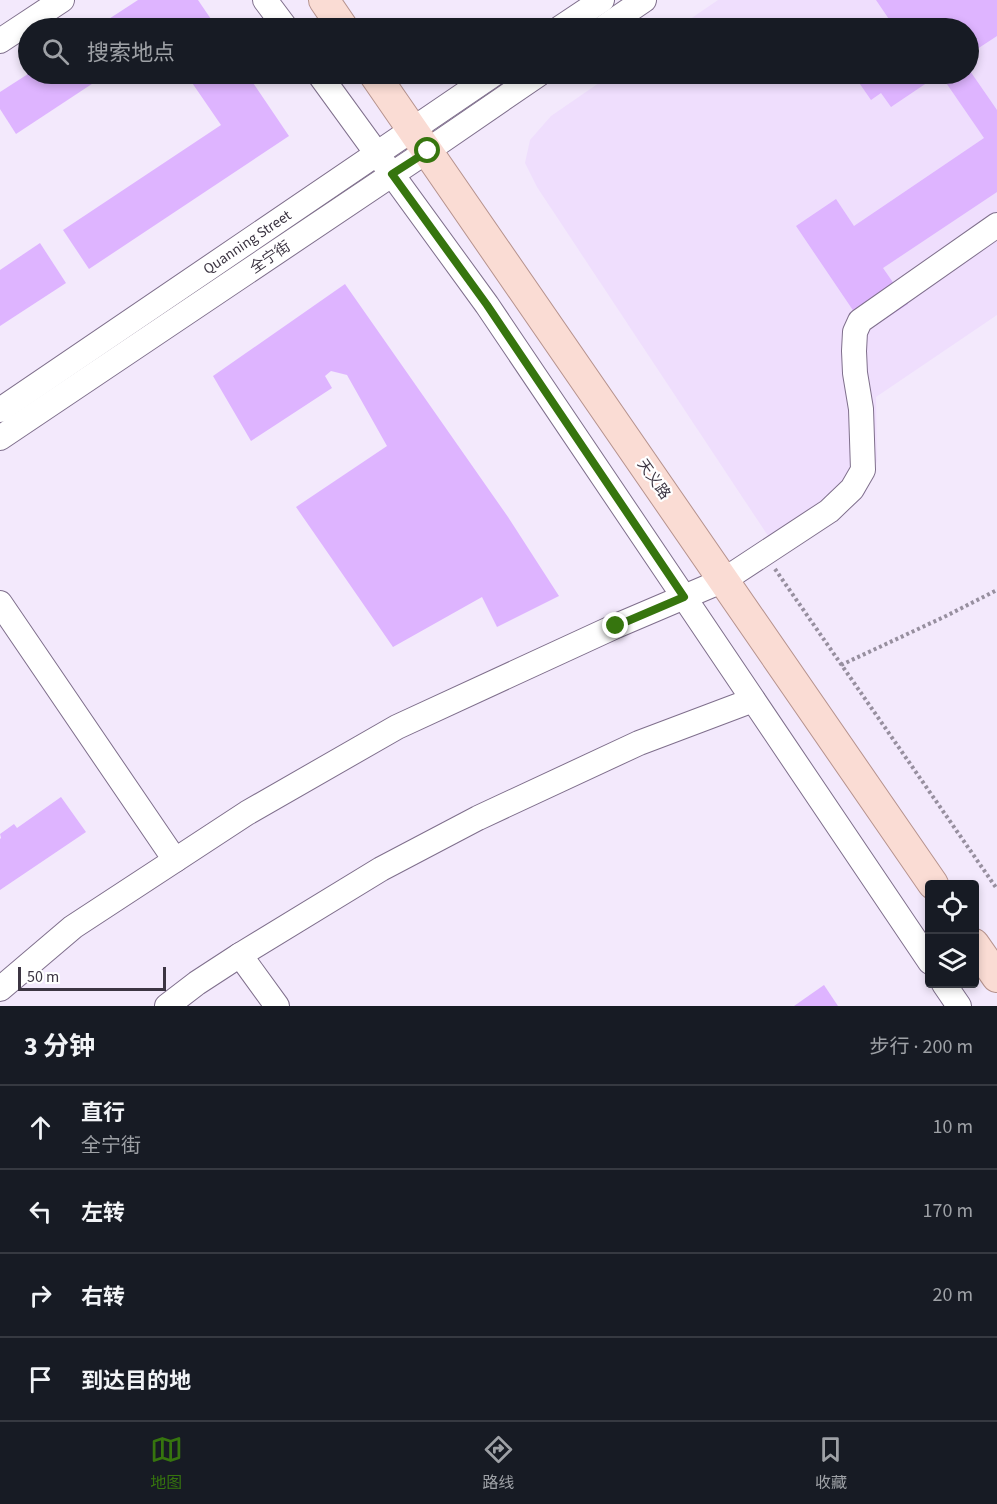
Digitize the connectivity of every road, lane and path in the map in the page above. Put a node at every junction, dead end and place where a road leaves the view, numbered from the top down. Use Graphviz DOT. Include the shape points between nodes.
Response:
graph roads {
  1 [pos="63,0"];
  2 [pos="266,0"];
  3 [pos="324,0"];
  4 [pos="602,0"];
  5 [pos="644,0"];
  6 [pos="35,18"];
  7 [pos="279,18"];
  8 [pos="336,18"];
  9 [pos="575,18"];
  10 [pos="618,18"];
  11 [pos="18,29"];
  12 [pos="0,41"];
  13 [pos="326,84"];
  14 [pos="381,84"];
  15 [pos="483,84"];
  16 [pos="521,84"];
  17 [pos="420,140"];
  18 [pos="377,154"];
  19 [pos="392,174"];
  20 [pos="997,225"];
  21 [pos="0,410"];
  22 [pos="0,438"];
  23 [pos="764,554"];
  24 [pos="724,580"];
  25 [pos="997,590"];
  26 [pos="684,597"];
  27 [pos="0,603"];
  28 [pos="841,665"];
  29 [pos="753,700"];
  30 [pos="175,860"];
  31 [pos="930,880"];
  32 [pos="997,889"];
  33 [pos="979,950"];
  34 [pos="240,955"];
  35 [pos="925,956"];
  36 [pos="997,977"];
  37 [pos="0,988"];
  38 [pos="947,988"];
  39 [pos="167,1006"];
  40 [pos="277,1006"];
  41 [pos="959,1006"];
  1 -- 6 [label="street"];
  2 -- 7 [label="street"];
  3 -- 8 [label="main road"];
  4 -- 9 [label="street"];
  5 -- 10 [label="street"];
  11 -- 12 [label="street"];
  13 -- 18 [label="street"];
  14 -- 17 [label="main road, 天义路"];
  15 -- 17 [label="street, Quanning Street"];
  16 -- 17 [label="street, 全宁街"];
  17 -- 18 [label="street, Quanning Street"];
  17 -- 19 [label="street, 全宁街"];
  17 -- 24 [label="main road, 天义路"];
  18 -- 19 [label="street"];
  18 -- 21 [label="street, Quanning Street"];
  19 -- 22 [label="street, 全宁街"];
  19 -- 26 [label="street" via="487,305"];
  20 -- 23 [label="street" via="860,321 854,351 861,409 862,470 852,489 830,511"];
  23 -- 24 [label="street"];
  23 -- 28 [label="path"];
  24 -- 26 [label="street"];
  24 -- 31 [label="main road, 天义路"];
  25 -- 28 [label="path"];
  26 -- 29 [label="street"];
  26 -- 30 [label="street" via="397,727 247,813"];
  27 -- 30 [label="street"];
  28 -- 32 [label="path"];
  29 -- 34 [label="street" via="639,743 478,818 381,869"];
  29 -- 35 [label="street"];
  30 -- 37 [label="street" via="73,927"];
  33 -- 36 [label="main road"];
  34 -- 39 [label="street"];
  34 -- 40 [label="street"];
  38 -- 41 [label="street"];
}
